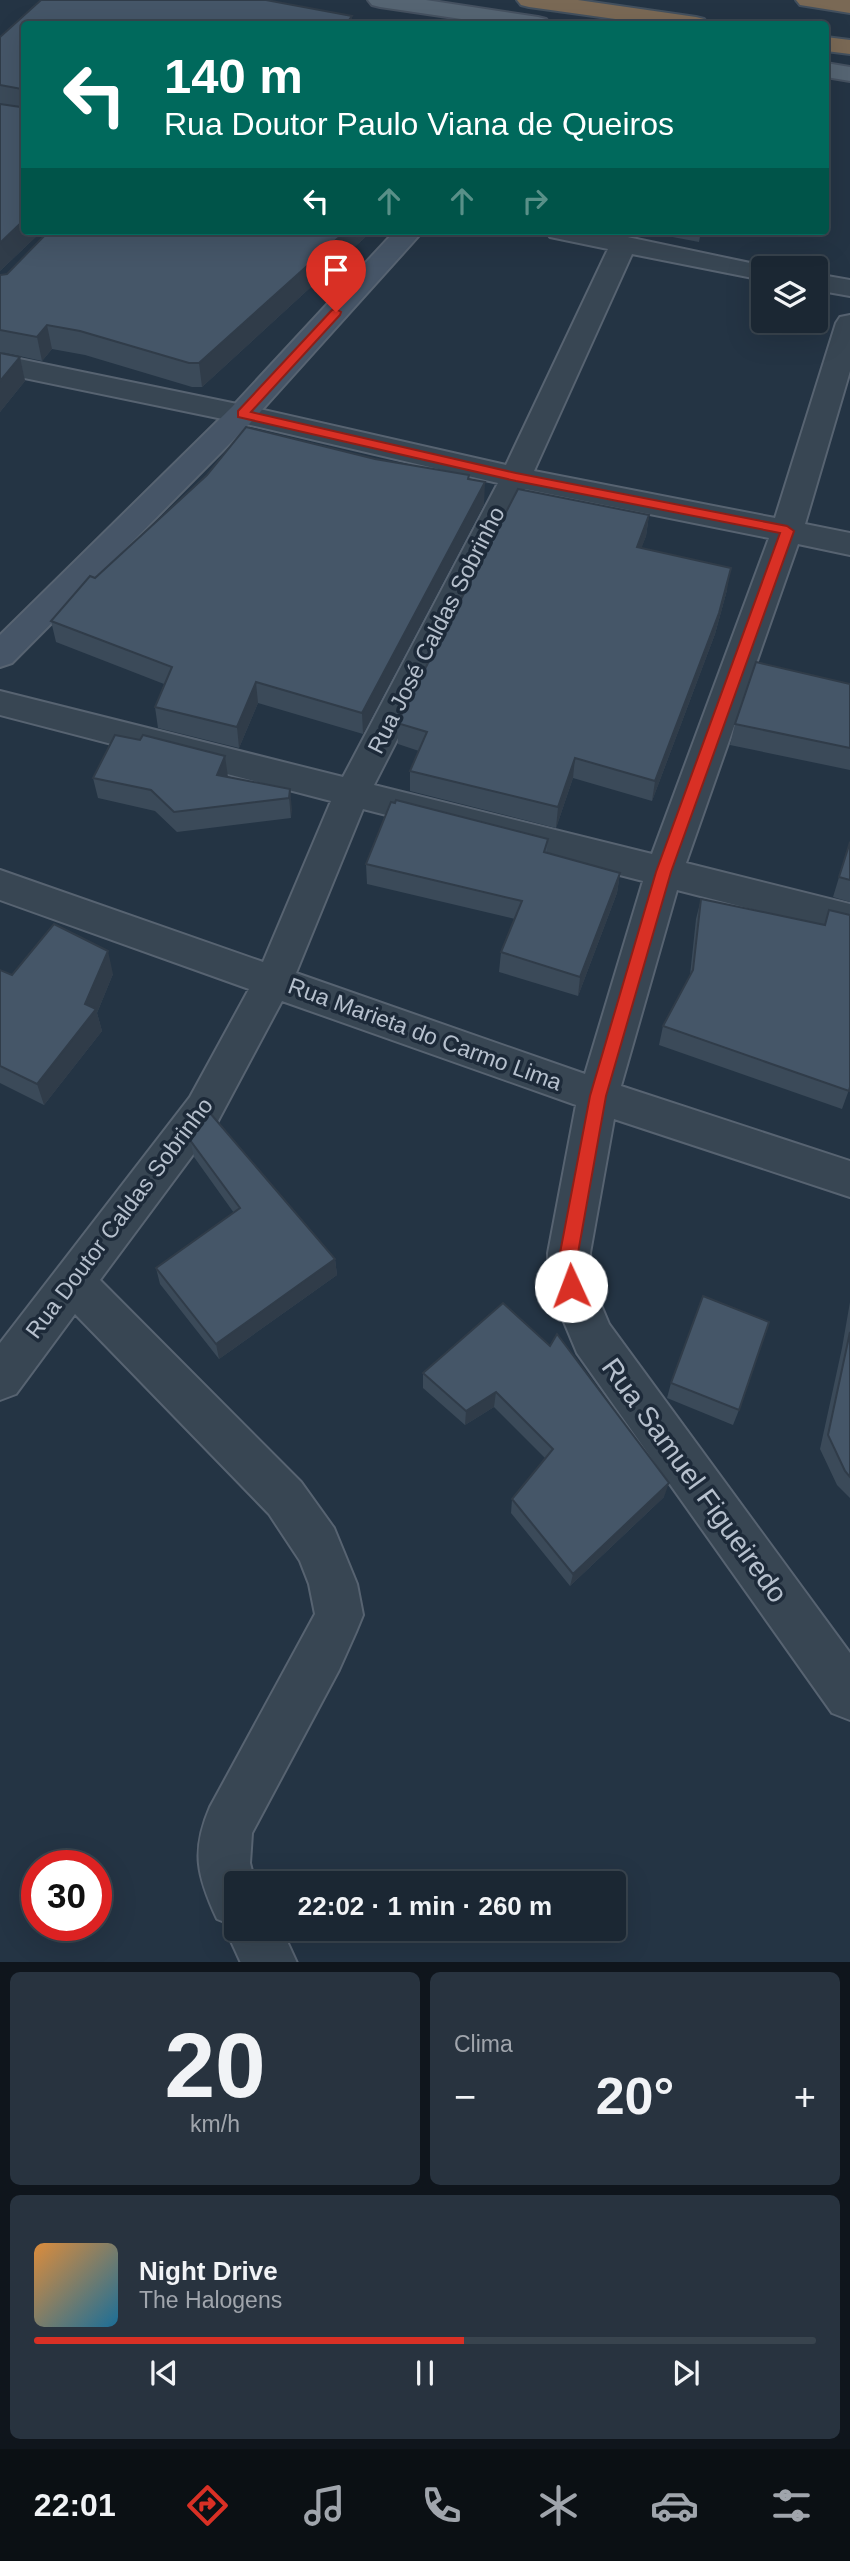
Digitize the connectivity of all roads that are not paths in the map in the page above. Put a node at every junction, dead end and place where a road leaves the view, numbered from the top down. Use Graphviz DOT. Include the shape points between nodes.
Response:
graph roads {
  1 [pos="380,0"];
  2 [pos="529,0"];
  3 [pos="808,0"];
  4 [pos="850,6"];
  5 [pos="518,21"];
  6 [pos="675,21"];
  7 [pos="829,44"];
  8 [pos="850,47"];
  9 [pos="829,70"];
  10 [pos="850,74"];
  11 [pos="407,235"];
  12 [pos="577,235"];
  13 [pos="623,245"];
  14 [pos="751,270"];
  15 [pos="828,284"];
  16 [pos="850,288"];
  17 [pos="850,323"];
  18 [pos="0,364"];
  19 [pos="242,414"];
  20 [pos="516,477"];
  21 [pos="787,531"];
  22 [pos="850,544"];
  23 [pos="0,655"];
  24 [pos="0,702"];
  25 [pos="353,791"];
  26 [pos="664,872"];
  27 [pos="0,885"];
  28 [pos="850,919"];
  29 [pos="274,980"];
  30 [pos="598,1096"];
  31 [pos="850,1179"];
  32 [pos="72,1281"];
  33 [pos="0,1379"];
  34 [pos="850,1695"];
  35 [pos="224,1871"];
  36 [pos="259,1941"];
  37 [pos="270,1962"];
  1 -- 5 [label="main road"];
  2 -- 6 [label="highway"];
  3 -- 4 [label="highway"];
  7 -- 8 [label="highway"];
  9 -- 10 [label="main road"];
  11 -- 19 [label="main road"];
  12 -- 13 [label="street"];
  13 -- 14 [label="street"];
  13 -- 20 [label="street, Rua José Caldas Sobrinho"];
  15 -- 16 [label="street"];
  17 -- 21 [label="street, Rua Samuel Figueiredo"];
  18 -- 19 [label="street"];
  19 -- 20 [label="street"];
  19 -- 23 [label="main road"];
  20 -- 21 [label="street"];
  20 -- 25 [label="street, Rua José Caldas Sobrinho"];
  21 -- 22 [label="street"];
  21 -- 26 [label="street, Rua Samuel Figueiredo"];
  24 -- 25 [label="street"];
  25 -- 26 [label="street"];
  25 -- 29 [label="street, Rua José Caldas Sobrinho"];
  26 -- 28 [label="street"];
  26 -- 30 [label="street, Rua Samuel Figueiredo"];
  27 -- 29 [label="street, Rua Marieta do Carmo Lima"];
  29 -- 30 [label="street, Rua Marieta do Carmo Lima"];
  29 -- 32 [label="street, Rua Doutor Caldas Sobrinho" via="204,1109"];
  30 -- 31 [label="street, Rua Marieta do Carmo Lima"];
  30 -- 34 [label="street, Rua Samuel Figueiredo" via="569,1253 571,1286 593,1338 616,1374"];
  32 -- 33 [label="street, Rua Doutor Caldas Sobrinho"];
  32 -- 35 [label="street" via="285,1498 317,1545 333,1584 339,1615 228,1825 221,1849"];
  36 -- 37 [label="street"];
}
